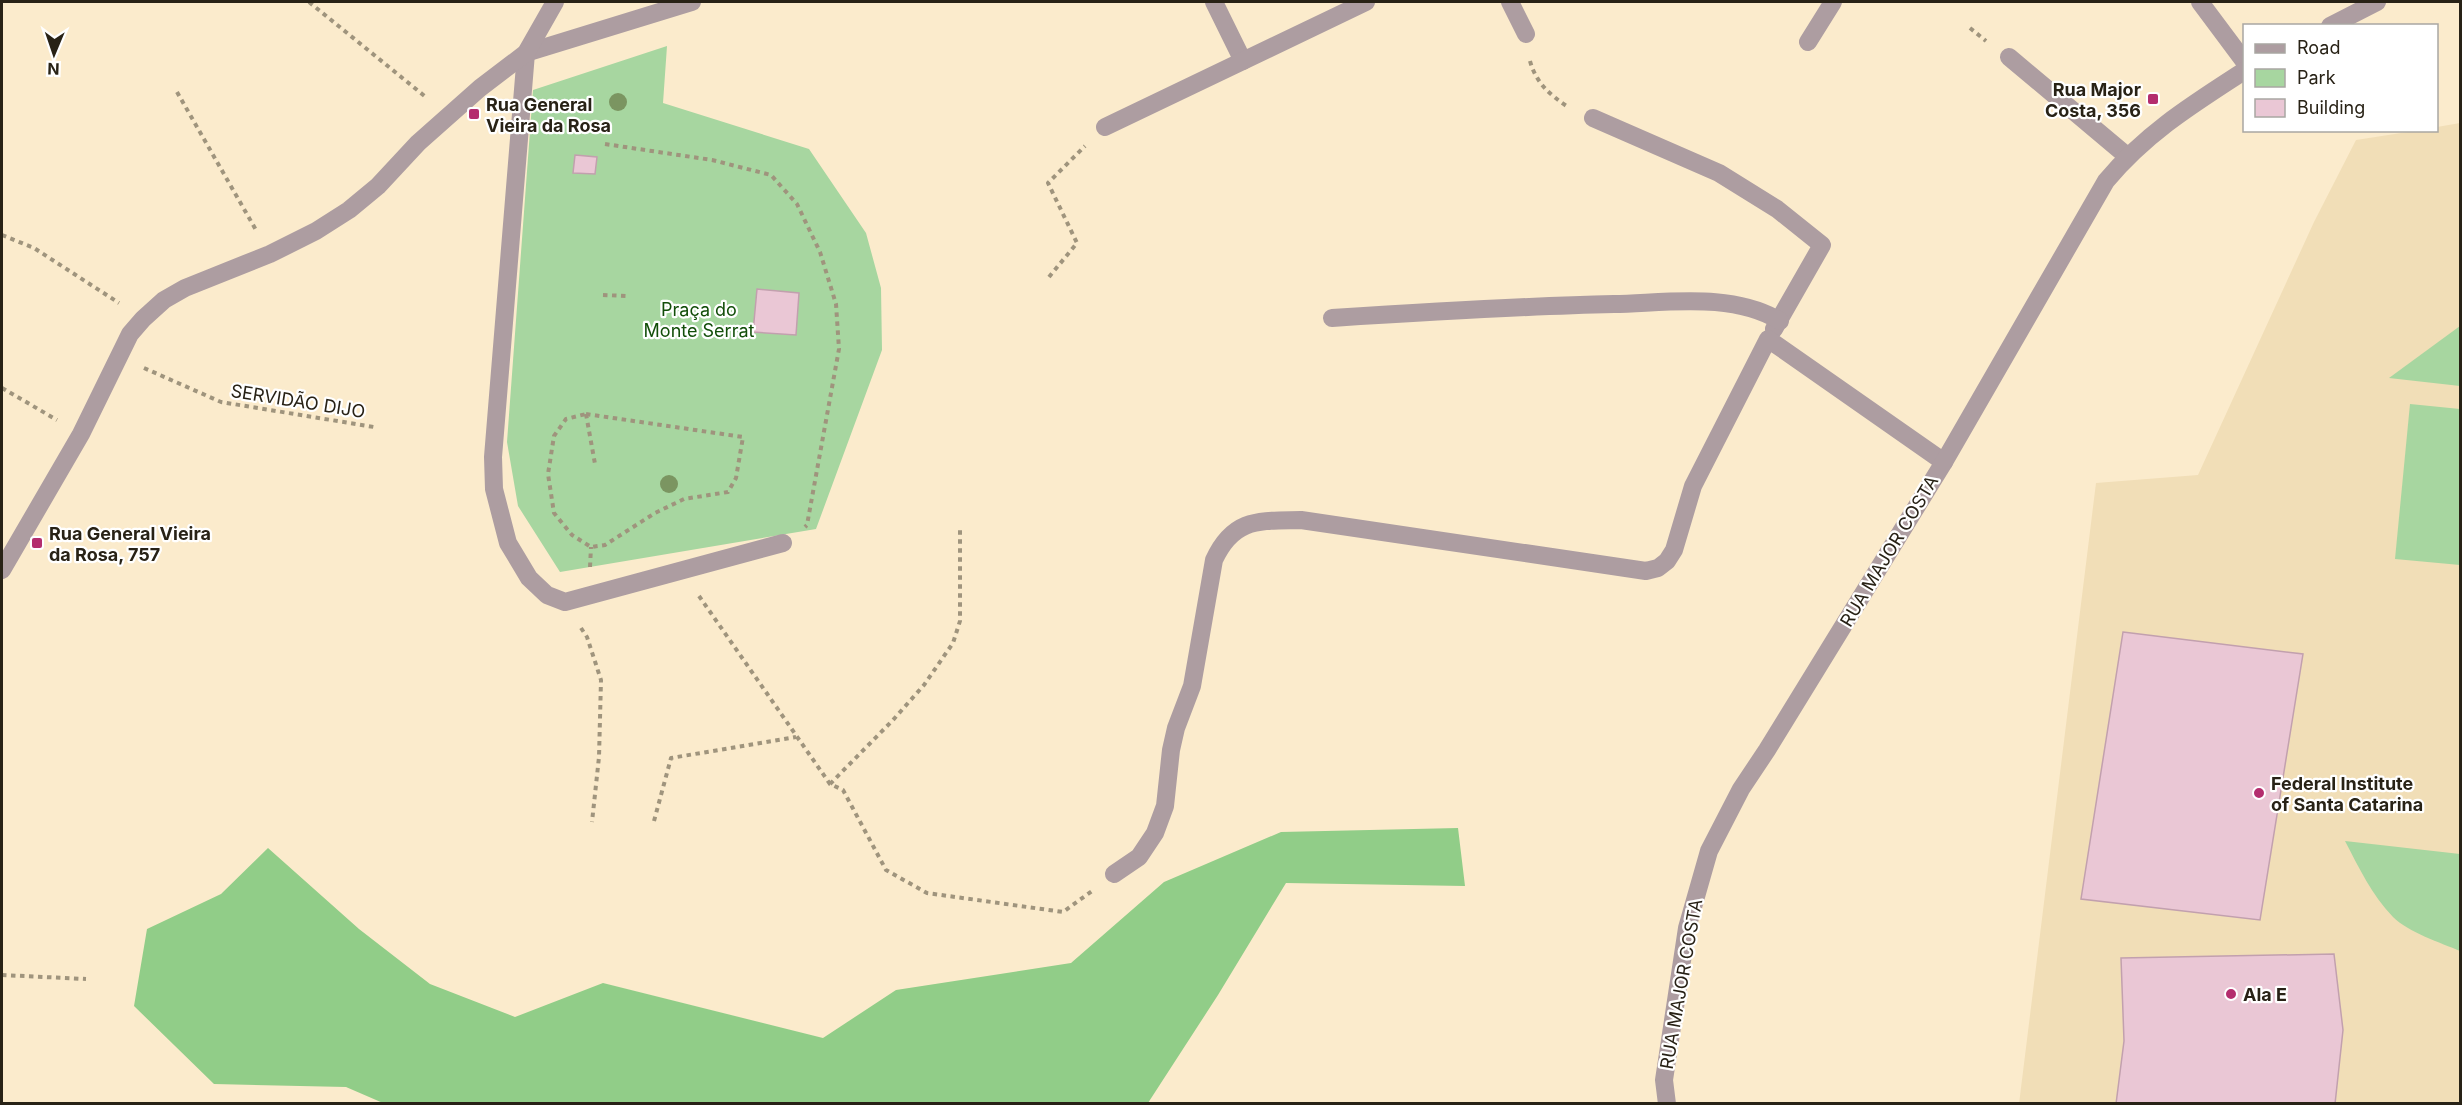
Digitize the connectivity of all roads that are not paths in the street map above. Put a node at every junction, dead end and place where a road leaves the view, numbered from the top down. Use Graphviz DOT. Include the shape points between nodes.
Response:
graph roads {
  1 [pos="555,2"];
  2 [pos="692,2"];
  3 [pos="1214,2"];
  4 [pos="1366,2"];
  5 [pos="1510,2"];
  6 [pos="1833,2"];
  7 [pos="2200,2"];
  8 [pos="2377,2"];
  9 [pos="2334,24"];
  10 [pos="1526,34"];
  11 [pos="1808,42"];
  12 [pos="526,53"];
  13 [pos="2009,57"];
  14 [pos="2243,60"];
  15 [pos="1243,61"];
  16 [pos="2243,72"];
  17 [pos="1593,118"];
  18 [pos="1106,127"];
  19 [pos="2127,156"];
  20 [pos="1332,318"];
  21 [pos="1779,321"];
  22 [pos="1768,339"];
  23 [pos="1944,462"];
  24 [pos="783,543"];
  25 [pos="2,570"];
  26 [pos="1114,874"];
  27 [pos="1667,1104"];
  1 -- 12 [label="street"];
  2 -- 12 [label="street"];
  3 -- 15 [label="street"];
  4 -- 15 [label="street"];
  5 -- 10 [label="street"];
  6 -- 11 [label="street"];
  7 -- 14 [label="street"];
  8 -- 9 [label="street"];
  12 -- 24 [label="street" via="494,457 494,489 508,543 529,578 547,595 565,602"];
  12 -- 25 [label="street" via="480,88 349,210 270,254 186,288 143,318 130,334 81,434"];
  13 -- 19 [label="street"];
  15 -- 18 [label="street"];
  16 -- 19 [label="street, RUA MAJOR COSTA" via="2168,121"];
  17 -- 21 [label="street" via="1719,173 1777,209 1822,244"];
  19 -- 23 [label="street, RUA MAJOR COSTA" via="2085,213"];
  20 -- 21 [label="street" via="1528,306 1694,303 1732,304 1763,311"];
  21 -- 22 [label="street"];
  22 -- 23 [label="street"];
  22 -- 26 [label="street" via="1694,486 1674,550 1658,568 1646,571 1301,520 1257,520 1232,533 1214,560 1192,686 1171,750 1165,806 1155,833 1139,857"];
  23 -- 27 [label="street, RUA MAJOR COSTA" via="1741,789 1709,850 1687,928 1664,1080"];
}
